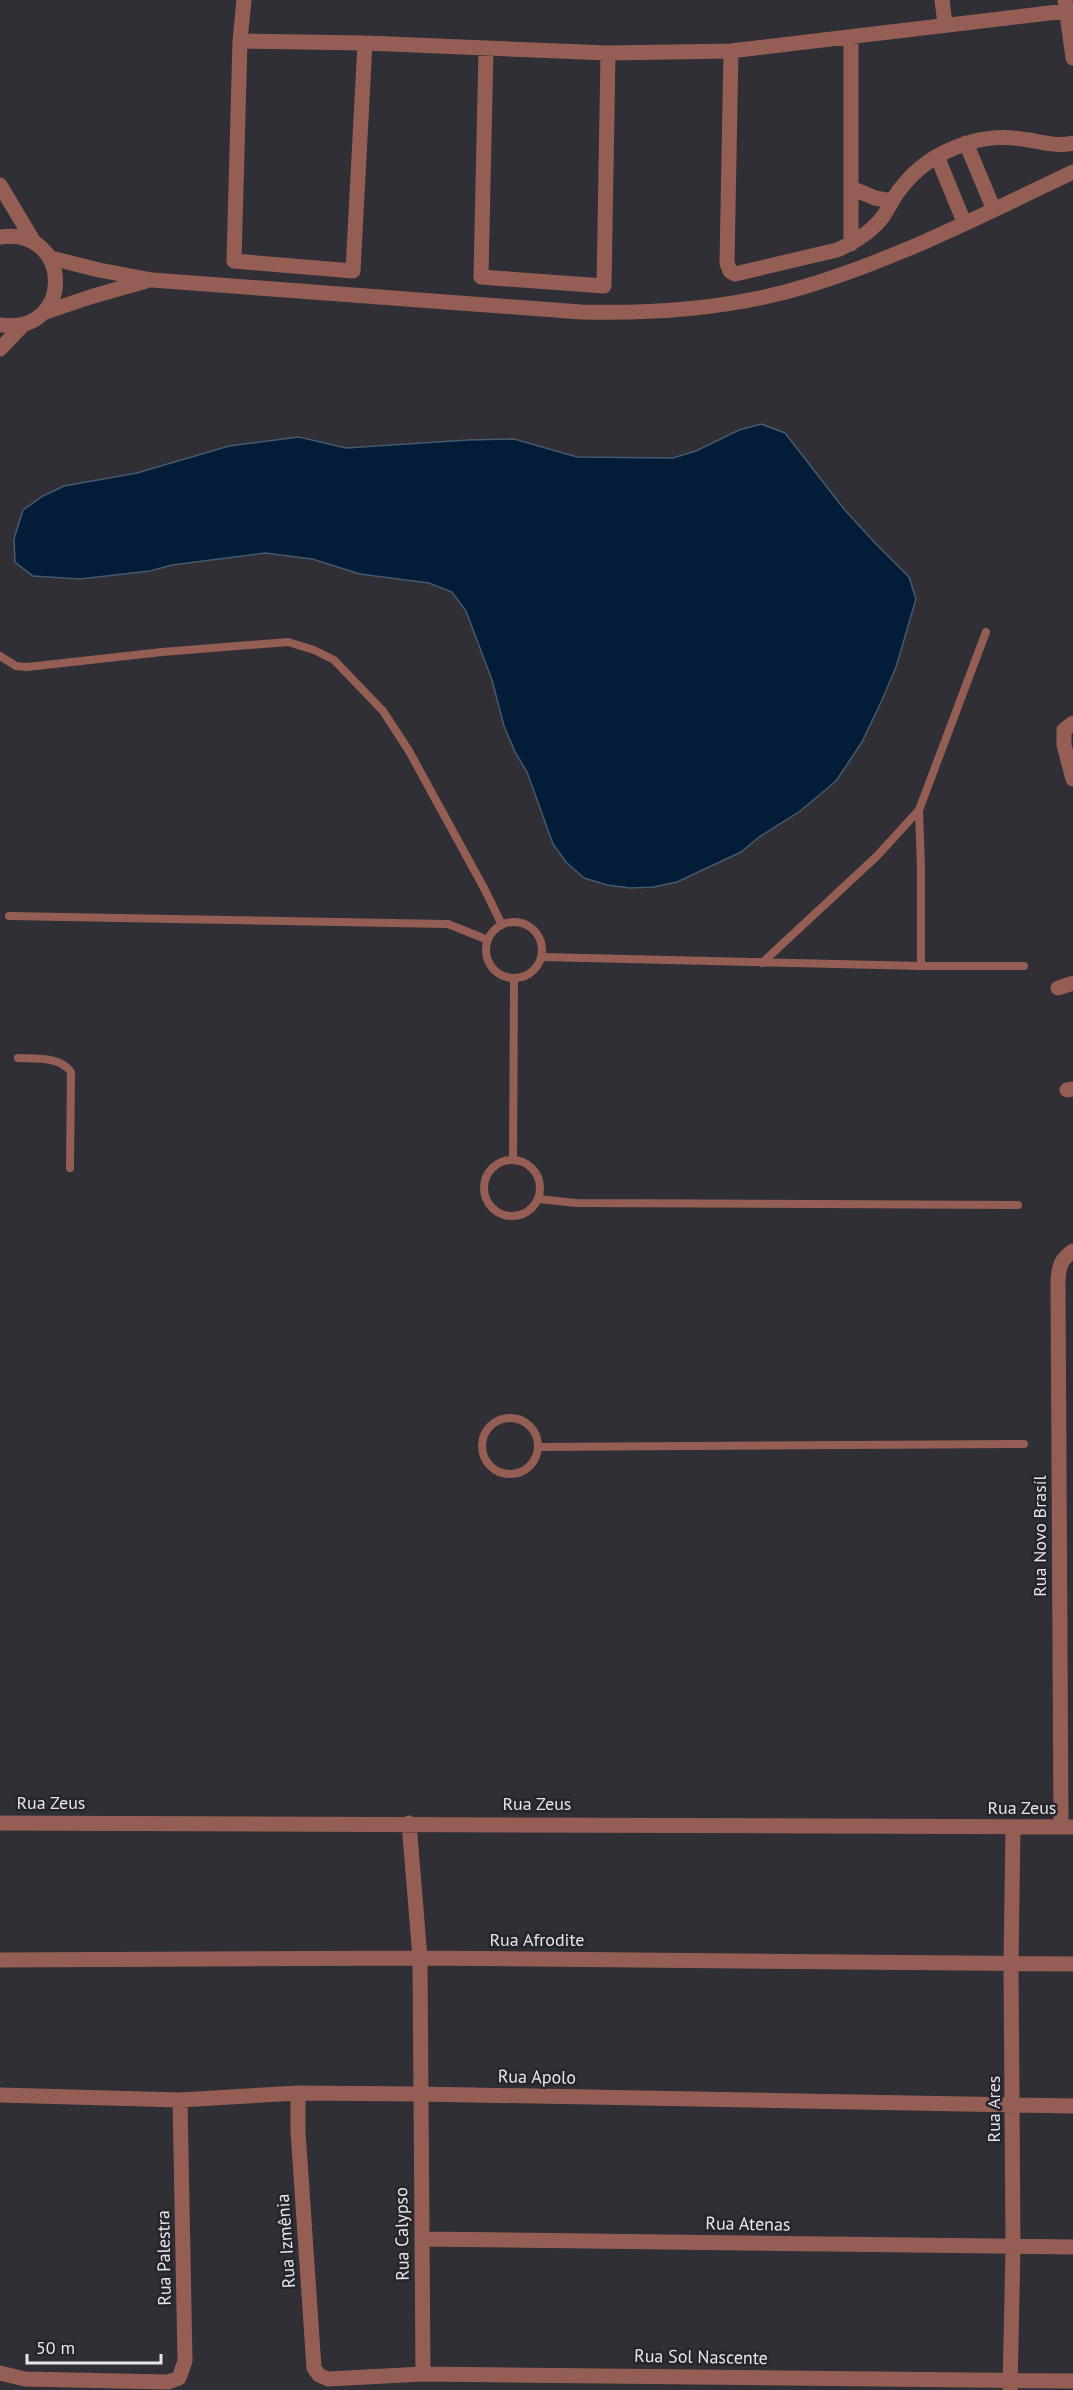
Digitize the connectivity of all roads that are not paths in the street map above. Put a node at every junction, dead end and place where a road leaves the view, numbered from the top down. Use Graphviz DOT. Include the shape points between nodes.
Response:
graph roads {
  1 [pos="244,0"];
  2 [pos="942,0"];
  3 [pos="1065,5"];
  4 [pos="945,24"];
  5 [pos="851,38"];
  6 [pos="240,41"];
  7 [pos="365,43"];
  8 [pos="486,48"];
  9 [pos="731,51"];
  10 [pos="608,53"];
  11 [pos="1073,58"];
  12 [pos="966,143"];
  13 [pos="1073,143"];
  14 [pos="937,156"];
  15 [pos="1073,172"];
  16 [pos="0,185"];
  17 [pos="851,188"];
  18 [pos="892,201"];
  19 [pos="994,210"];
  20 [pos="964,222"];
  21 [pos="0,237"];
  22 [pos="34,242"];
  23 [pos="851,244"];
  24 [pos="51,258"];
  25 [pos="152,280"];
  26 [pos="43,314"];
  27 [pos="0,325"];
  28 [pos="23,325"];
  29 [pos="0,349"];
  30 [pos="986,632"];
  31 [pos="0,656"];
  32 [pos="1073,723"];
  33 [pos="1073,779"];
  34 [pos="919,810"];
  35 [pos="9,916"];
  36 [pos="502,925"];
  37 [pos="488,940"];
  38 [pos="542,957"];
  39 [pos="762,963"];
  40 [pos="921,966"];
  41 [pos="1024,966"];
  42 [pos="514,979"];
  43 [pos="1073,983"];
  44 [pos="1058,988"];
  45 [pos="18,1058"];
  46 [pos="513,1160"];
  47 [pos="70,1168"];
  48 [pos="538,1199"];
  49 [pos="1018,1205"];
  50 [pos="1073,1251"];
  51 [pos="1024,1444"];
  52 [pos="538,1447"];
  53 [pos="0,1823"];
  54 [pos="409,1823"];
  55 [pos="1067,1827"];
  56 [pos="1013,1828"];
  57 [pos="420,1958"];
  58 [pos="0,1959"];
  59 [pos="1011,1963"];
  60 [pos="1073,1964"];
  61 [pos="298,2093"];
  62 [pos="420,2094"];
  63 [pos="0,2095"];
  64 [pos="180,2100"];
  65 [pos="1073,2106"];
  66 [pos="1014,2107"];
  67 [pos="422,2239"];
  68 [pos="1013,2247"];
  69 [pos="1073,2247"];
  70 [pos="0,2373"];
  71 [pos="423,2374"];
  72 [pos="328,2379"];
  73 [pos="1073,2381"];
  74 [pos="1010,2386"];
  1 -- 6 [label="street"];
  2 -- 4 [label="street"];
  3 -- 4 [label="street"];
  3 -- 11 [label="street"];
  4 -- 5 [label="street"];
  5 -- 9 [label="street"];
  5 -- 17 [label="street"];
  6 -- 7 [label="street"];
  6 -- 7 [label="street" via="234,261 353,271"];
  7 -- 8 [label="street"];
  8 -- 10 [label="street"];
  8 -- 10 [label="street" via="481,277 604,286"];
  9 -- 10 [label="street"];
  9 -- 23 [label="street" via="727,263 730,271 735,274"];
  12 -- 13 [label="street" via="1014,138 1055,146"];
  12 -- 14 [label="street"];
  12 -- 19 [label="street"];
  14 -- 18 [label="street" via="912,176"];
  14 -- 20 [label="street"];
  15 -- 19 [label="street"];
  16 -- 22 [label="street"];
  17 -- 18 [label="street"];
  17 -- 23 [label="street"];
  18 -- 23 [label="street" via="874,226"];
  19 -- 20 [label="street"];
  20 -- 25 [label="street" via="876,263 805,287 715,306 640,313"];
  21 -- 22 [label="street"];
  22 -- 24 [label="street"];
  24 -- 25 [label="street"];
  24 -- 26 [label="street" via="57,281"];
  25 -- 26 [label="street"];
  26 -- 28 [label="street"];
  27 -- 28 [label="street"];
  28 -- 29 [label="street"];
  30 -- 34 [label="lane"];
  31 -- 36 [label="lane" via="16,666 27,667 162,651 288,642 334,660 383,711 409,751"];
  32 -- 33 [label="street" via="1064,730"];
  34 -- 39 [label="lane" via="878,856"];
  34 -- 40 [label="lane"];
  35 -- 37 [label="lane" via="448,924"];
  36 -- 37 [label="lane"];
  36 -- 38 [label="lane" via="520,922 535,931"];
  37 -- 42 [label="lane" via="488,962 503,977"];
  38 -- 39 [label="lane"];
  38 -- 42 [label="lane" via="531,973"];
  39 -- 40 [label="lane"];
  40 -- 41 [label="lane"];
  42 -- 46 [label="lane"];
  43 -- 44 [label="street"];
  45 -- 47 [label="lane" via="53,1060 71,1072"];
  46 -- 48 [label="lane" via="530,1166 536,1173 540,1181"];
  46 -- 48 [label="lane" via="498,1164 486,1177 488,1203 511,1216 527,1212"];
  48 -- 49 [label="lane" via="588,1203"];
  50 -- 55 [label="street, Rua Novo Brasíl" via="1063,1258 1058,1280"];
  51 -- 52 [label="lane"];
  52 -- 52 [label="lane" via="534,1430 512,1418 489,1428 483,1445 487,1462 509,1474 526,1470 537,1456"];
  53 -- 54 [label="street, Rua Zeus"];
  54 -- 56 [label="street, Rua Zeus"];
  54 -- 57 [label="street, Rua Calypso"];
  55 -- 56 [label="street, Rua Zeus"];
  56 -- 59 [label="street, Rua Ares"];
  57 -- 58 [label="street, Rua Afrodite"];
  57 -- 59 [label="street, Rua Afrodite"];
  57 -- 62 [label="street, Rua Calypso"];
  59 -- 60 [label="street, Rua Afrodite"];
  59 -- 66 [label="street, Rua Ares"];
  61 -- 62 [label="street, Rua Apolo"];
  61 -- 64 [label="street, Rua Apolo"];
  61 -- 72 [label="street, Rua Izmênia" via="314,2368"];
  62 -- 66 [label="street, Rua Apolo"];
  62 -- 67 [label="street, Rua Calypso"];
  63 -- 64 [label="street, Rua Apolo"];
  64 -- 70 [label="street, Rua Palestra" via="186,2361 179,2378 168,2382 25,2379"];
  65 -- 66 [label="street, Rua Apolo"];
  66 -- 68 [label="street, Rua Ares"];
  67 -- 68 [label="street, Rua Atenas"];
  67 -- 71 [label="street, Rua Calypso"];
  68 -- 69 [label="street, Rua Atenas"];
  68 -- 74 [label="street, Rua Ares"];
  71 -- 72 [label="street, Rua Sol Nascente"];
  71 -- 74 [label="street, Rua Sol Nascente" via="725,2376"];
  73 -- 74 [label="street, Rua Sol Nascente"];
}
